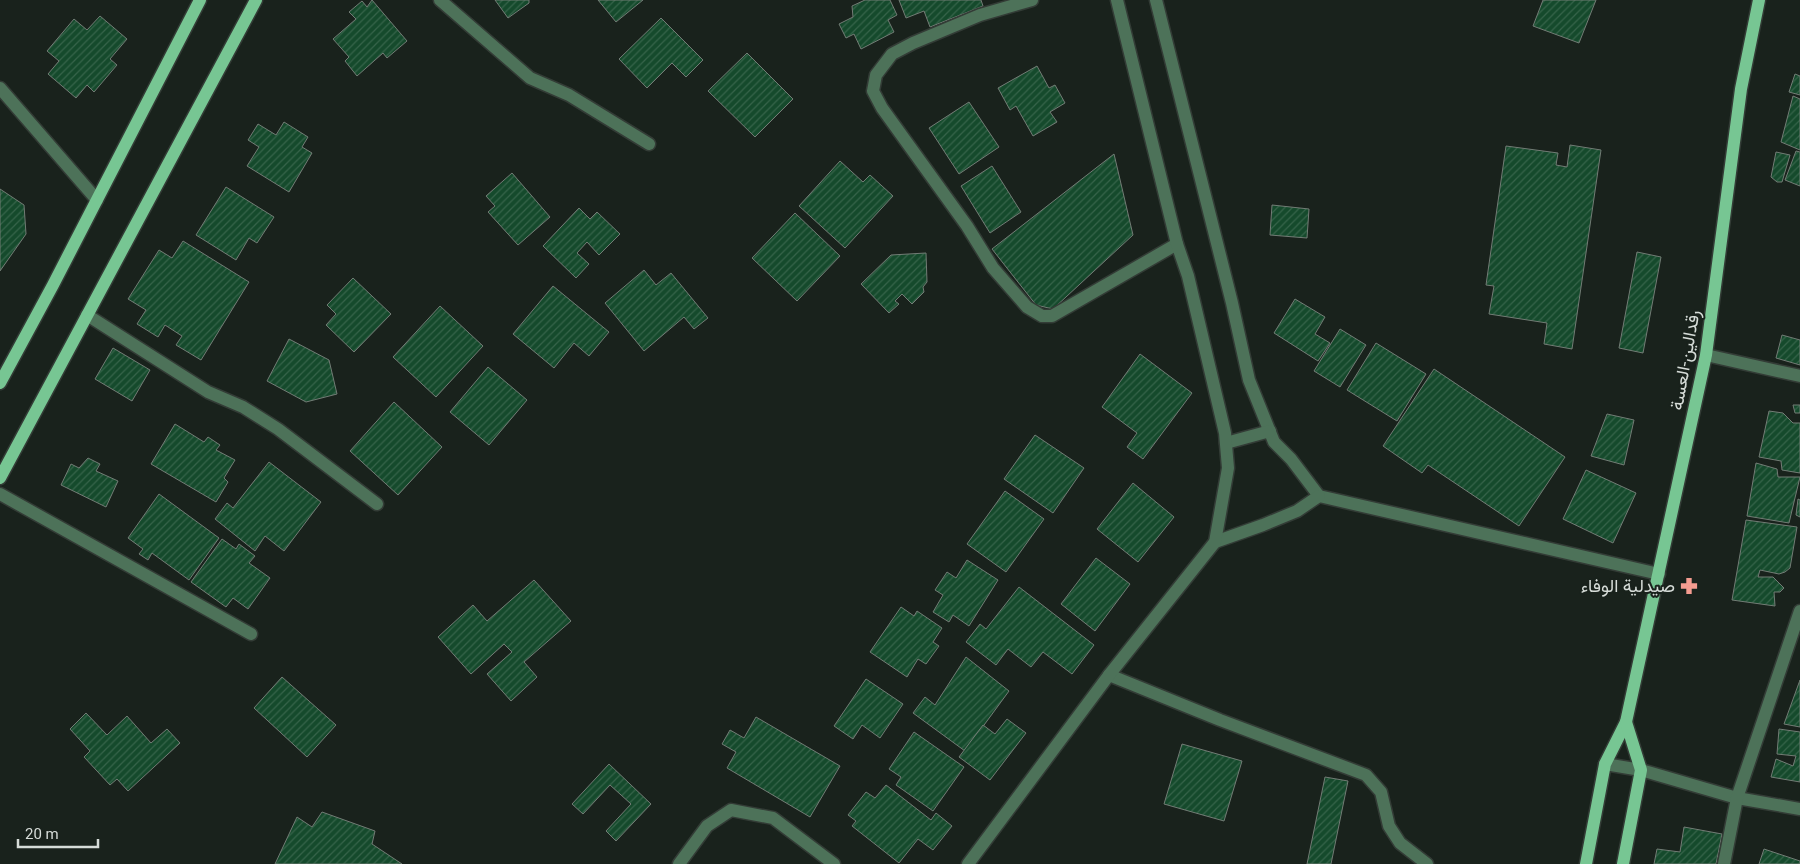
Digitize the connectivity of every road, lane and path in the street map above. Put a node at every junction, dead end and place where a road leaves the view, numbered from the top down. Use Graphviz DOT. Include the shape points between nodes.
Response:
graph roads {
  1 [pos="200,0"];
  2 [pos="256,0"];
  3 [pos="440,0"];
  4 [pos="1032,0"];
  5 [pos="1117,0"];
  6 [pos="1156,0"];
  7 [pos="1759,0"];
  8 [pos="0,88"];
  9 [pos="650,144"];
  10 [pos="97,200"];
  11 [pos="1177,244"];
  12 [pos="87,315"];
  13 [pos="1706,354"];
  14 [pos="1800,376"];
  15 [pos="0,383"];
  16 [pos="1270,432"];
  17 [pos="1226,443"];
  18 [pos="0,478"];
  19 [pos="0,494"];
  20 [pos="1319,496"];
  21 [pos="377,504"];
  22 [pos="1215,542"];
  23 [pos="1659,574"];
  24 [pos="1800,611"];
  25 [pos="250,634"];
  26 [pos="1109,674"];
  27 [pos="1626,722"];
  28 [pos="1605,764"];
  29 [pos="1641,770"];
  30 [pos="1737,798"];
  31 [pos="1800,809"];
  32 [pos="679,864"];
  33 [pos="834,864"];
  34 [pos="968,864"];
  35 [pos="1427,864"];
  36 [pos="1586,864"];
  37 [pos="1623,864"];
  38 [pos="1724,864"];
  1 -- 10 [label="main road"];
  2 -- 12 [label="main road"];
  3 -- 9 [label="street" via="530,78 569,95"];
  4 -- 11 [label="street" via="980,15 892,54 876,75 873,91 882,108 967,226 993,268 1027,308 1042,316 1052,316"];
  5 -- 11 [label="street"];
  6 -- 16 [label="street" via="1249,380"];
  7 -- 13 [label="main road, رقدالين-العسة" via="1742,89"];
  8 -- 10 [label="street"];
  10 -- 15 [label="main road"];
  11 -- 17 [label="street" via="1188,276"];
  12 -- 18 [label="main road"];
  12 -- 21 [label="street" via="208,392 243,407 278,428"];
  13 -- 14 [label="street"];
  13 -- 23 [label="main road, رقدالين-العسة"];
  16 -- 17 [label="street"];
  16 -- 20 [label="street" via="1274,442"];
  17 -- 22 [label="street" via="1228,468"];
  19 -- 25 [label="street"];
  20 -- 22 [label="street" via="1297,511"];
  20 -- 23 [label="street"];
  22 -- 26 [label="street"];
  23 -- 27 [label="main road, رقدالين-العسة"];
  24 -- 30 [label="street"];
  26 -- 34 [label="street"];
  26 -- 35 [label="street" via="1366,775 1381,792 1389,826 1400,844"];
  27 -- 28 [label="main road, رقدالين-العسة"];
  27 -- 29 [label="main road, رقدالين-العسة"];
  28 -- 29 [label="street"];
  28 -- 36 [label="main road, رقدالين-العسة"];
  29 -- 30 [label="street"];
  29 -- 37 [label="main road, رقدالين-العسة"];
  30 -- 31 [label="street"];
  30 -- 38 [label="street"];
  32 -- 33 [label="street" via="707,826 731,810 772,818"];
}
